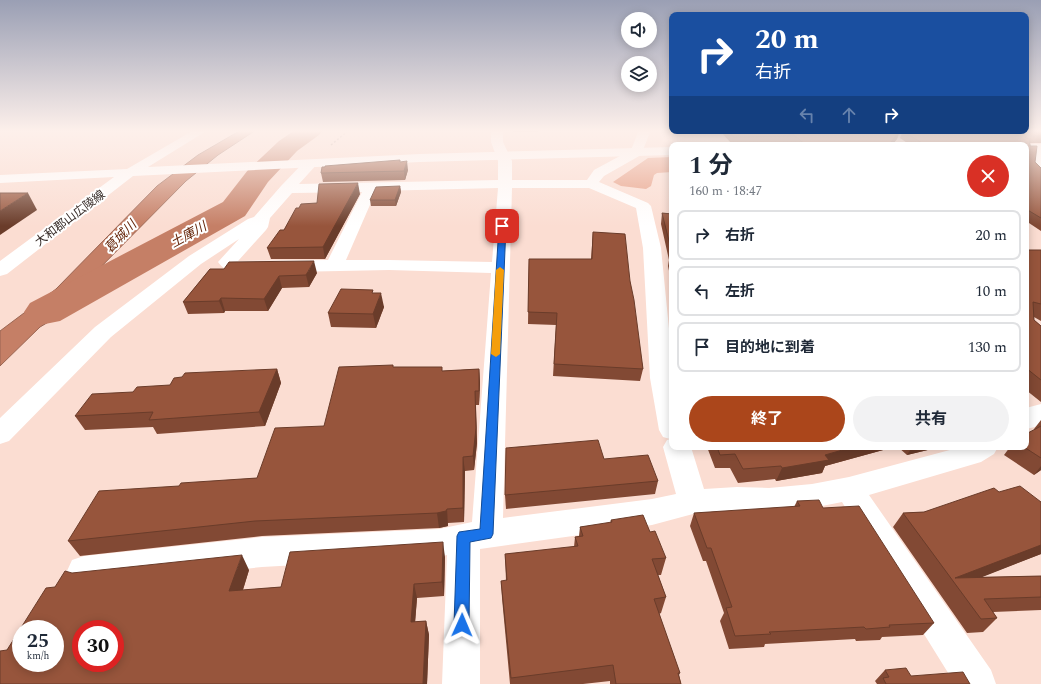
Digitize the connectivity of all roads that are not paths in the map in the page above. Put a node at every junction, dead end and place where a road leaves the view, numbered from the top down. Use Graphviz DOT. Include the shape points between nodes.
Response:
graph roads {
  1 [pos="148,162"];
  2 [pos="332,162"];
  3 [pos="505,162"];
  4 [pos="619,162"];
  5 [pos="305,163"];
  6 [pos="129,173"];
  7 [pos="0,179"];
  8 [pos="505,184"];
  9 [pos="591,184"];
  10 [pos="372,187"];
  11 [pos="286,189"];
  12 [pos="262,217"];
  13 [pos="334,266"];
  14 [pos="500,268"];
  15 [pos="0,270"];
  16 [pos="1041,413"];
  17 [pos="1029,418"];
  18 [pos="669,421"];
  19 [pos="0,434"];
  20 [pos="678,450"];
  21 [pos="979,450"];
  22 [pos="849,489"];
  23 [pos="693,502"];
  24 [pos="475,535"];
  25 [pos="84,571"];
  26 [pos="460,684"];
  27 [pos="977,684"];
  1 -- 6 [label="street, 大和郡山広陵線"];
  2 -- 5 [label="street"];
  3 -- 8 [label="street"];
  4 -- 9 [label="street" via="599,173"];
  5 -- 6 [label="street"];
  5 -- 11 [label="street"];
  6 -- 7 [label="street"];
  6 -- 15 [label="street, 大和郡山広陵線"];
  8 -- 9 [label="street"];
  8 -- 10 [label="street"];
  8 -- 14 [label="street"];
  9 -- 18 [label="street" via="643,206 652,248 662,378"];
  10 -- 11 [label="street"];
  10 -- 13 [label="street"];
  11 -- 12 [label="street"];
  12 -- 13 [label="street" via="260,227 227,262 235,267"];
  12 -- 19 [label="street" via="195,260 103,332"];
  13 -- 14 [label="street"];
  14 -- 24 [label="street"];
  16 -- 17 [label="street"];
  20 -- 23 [label="street"];
  21 -- 22 [label="street" via="971,455"];
  22 -- 23 [label="street" via="769,500"];
  22 -- 27 [label="street"];
  23 -- 24 [label="street" via="652,512"];
  24 -- 25 [label="street" via="439,543 262,552"];
  24 -- 26 [label="street"];
}
